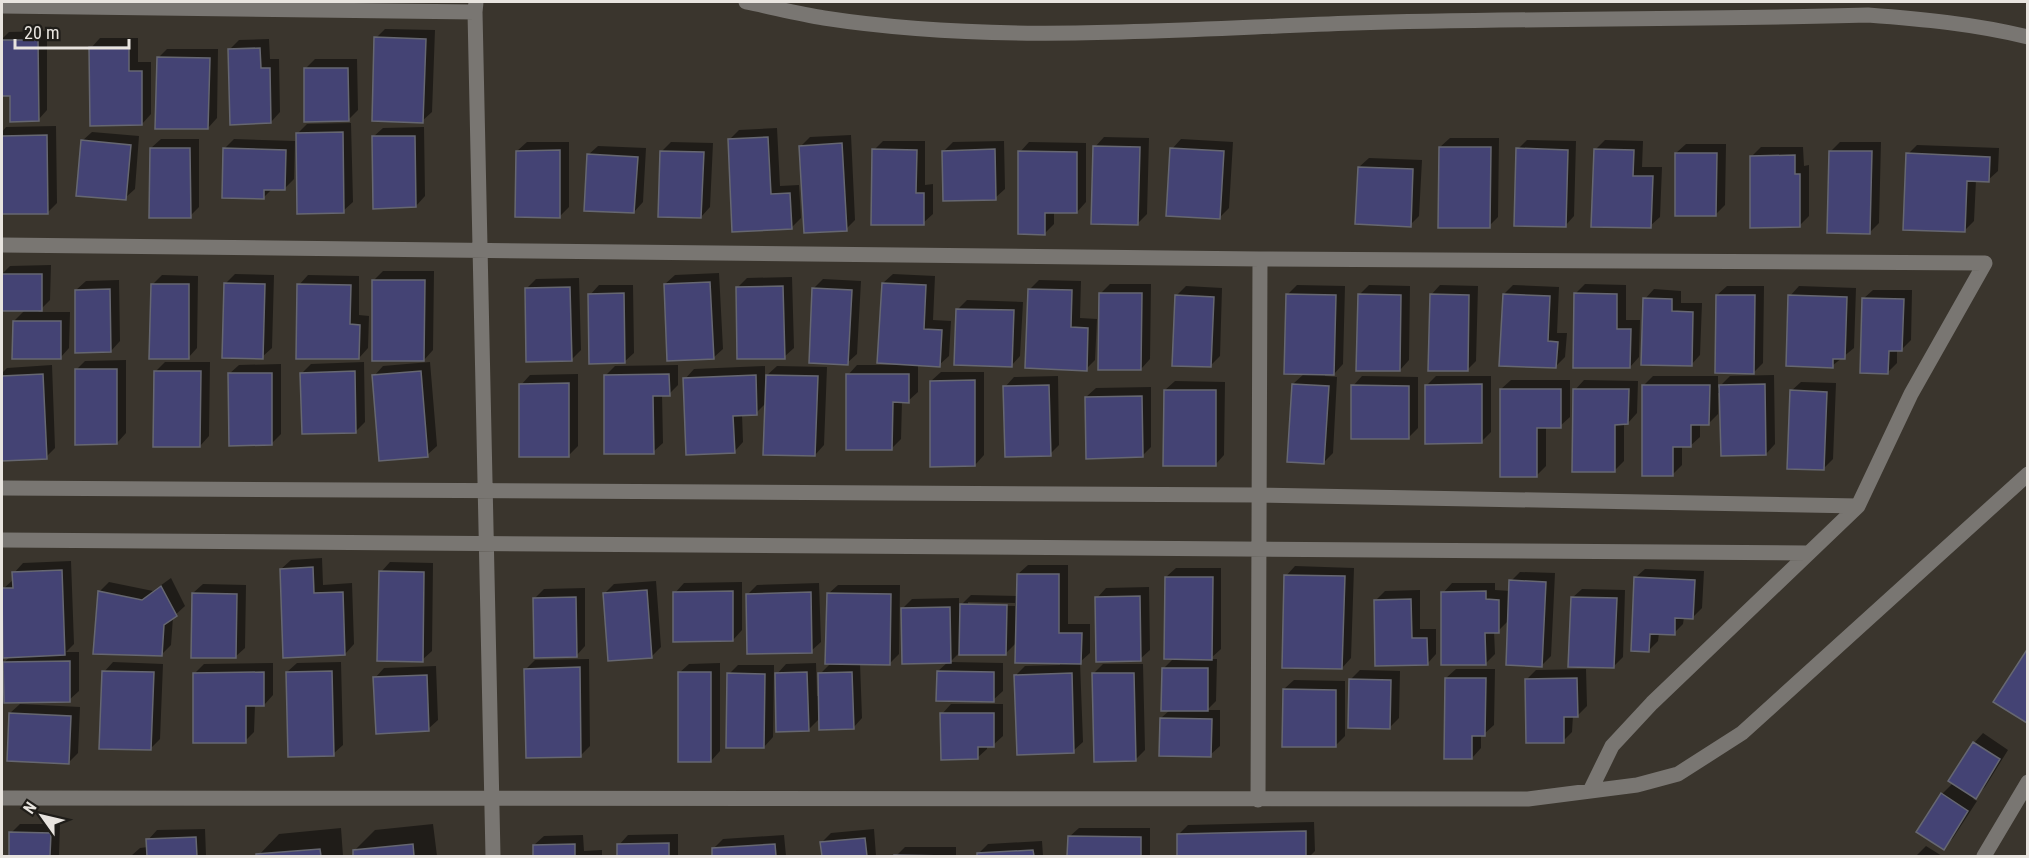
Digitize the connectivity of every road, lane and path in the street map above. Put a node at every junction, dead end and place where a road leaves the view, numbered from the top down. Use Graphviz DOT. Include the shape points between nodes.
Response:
graph roads {
  1 [pos="746,2"];
  2 [pos="2,6"];
  3 [pos="476,7"];
  4 [pos="2028,37"];
  5 [pos="2,245"];
  6 [pos="480,251"];
  7 [pos="1260,259"];
  8 [pos="2028,474"];
  9 [pos="2,488"];
  10 [pos="484,490"];
  11 [pos="1259,495"];
  12 [pos="1858,506"];
  13 [pos="2,540"];
  14 [pos="485,546"];
  15 [pos="1259,548"];
  16 [pos="1807,553"];
  17 [pos="2028,782"];
  18 [pos="1590,791"];
  19 [pos="2,798"];
  20 [pos="492,798"];
  21 [pos="1258,800"];
  22 [pos="493,856"];
  23 [pos="1984,856"];
  1 -- 4 [label="street" via="822,17 921,28 1100,33 1357,23 1868,15 1935,21"];
  2 -- 3 [label="street"];
  3 -- 6 [label="street"];
  5 -- 6 [label="street"];
  6 -- 7 [label="street"];
  6 -- 10 [label="street"];
  7 -- 11 [label="street"];
  7 -- 12 [label="street" via="1986,262 1911,394"];
  8 -- 18 [label="street" via="1742,733 1678,774 1637,785"];
  9 -- 10 [label="street"];
  10 -- 11 [label="street"];
  10 -- 14 [label="street"];
  11 -- 12 [label="street"];
  11 -- 15 [label="street"];
  12 -- 16 [label="street"];
  13 -- 14 [label="street"];
  14 -- 15 [label="street"];
  14 -- 20 [label="street"];
  15 -- 16 [label="street"];
  15 -- 21 [label="street"];
  16 -- 18 [label="street" via="1612,746"];
  17 -- 23 [label="street"];
  18 -- 21 [label="street" via="1528,799"];
  19 -- 20 [label="street"];
  20 -- 21 [label="street"];
  20 -- 22 [label="street"];
}
